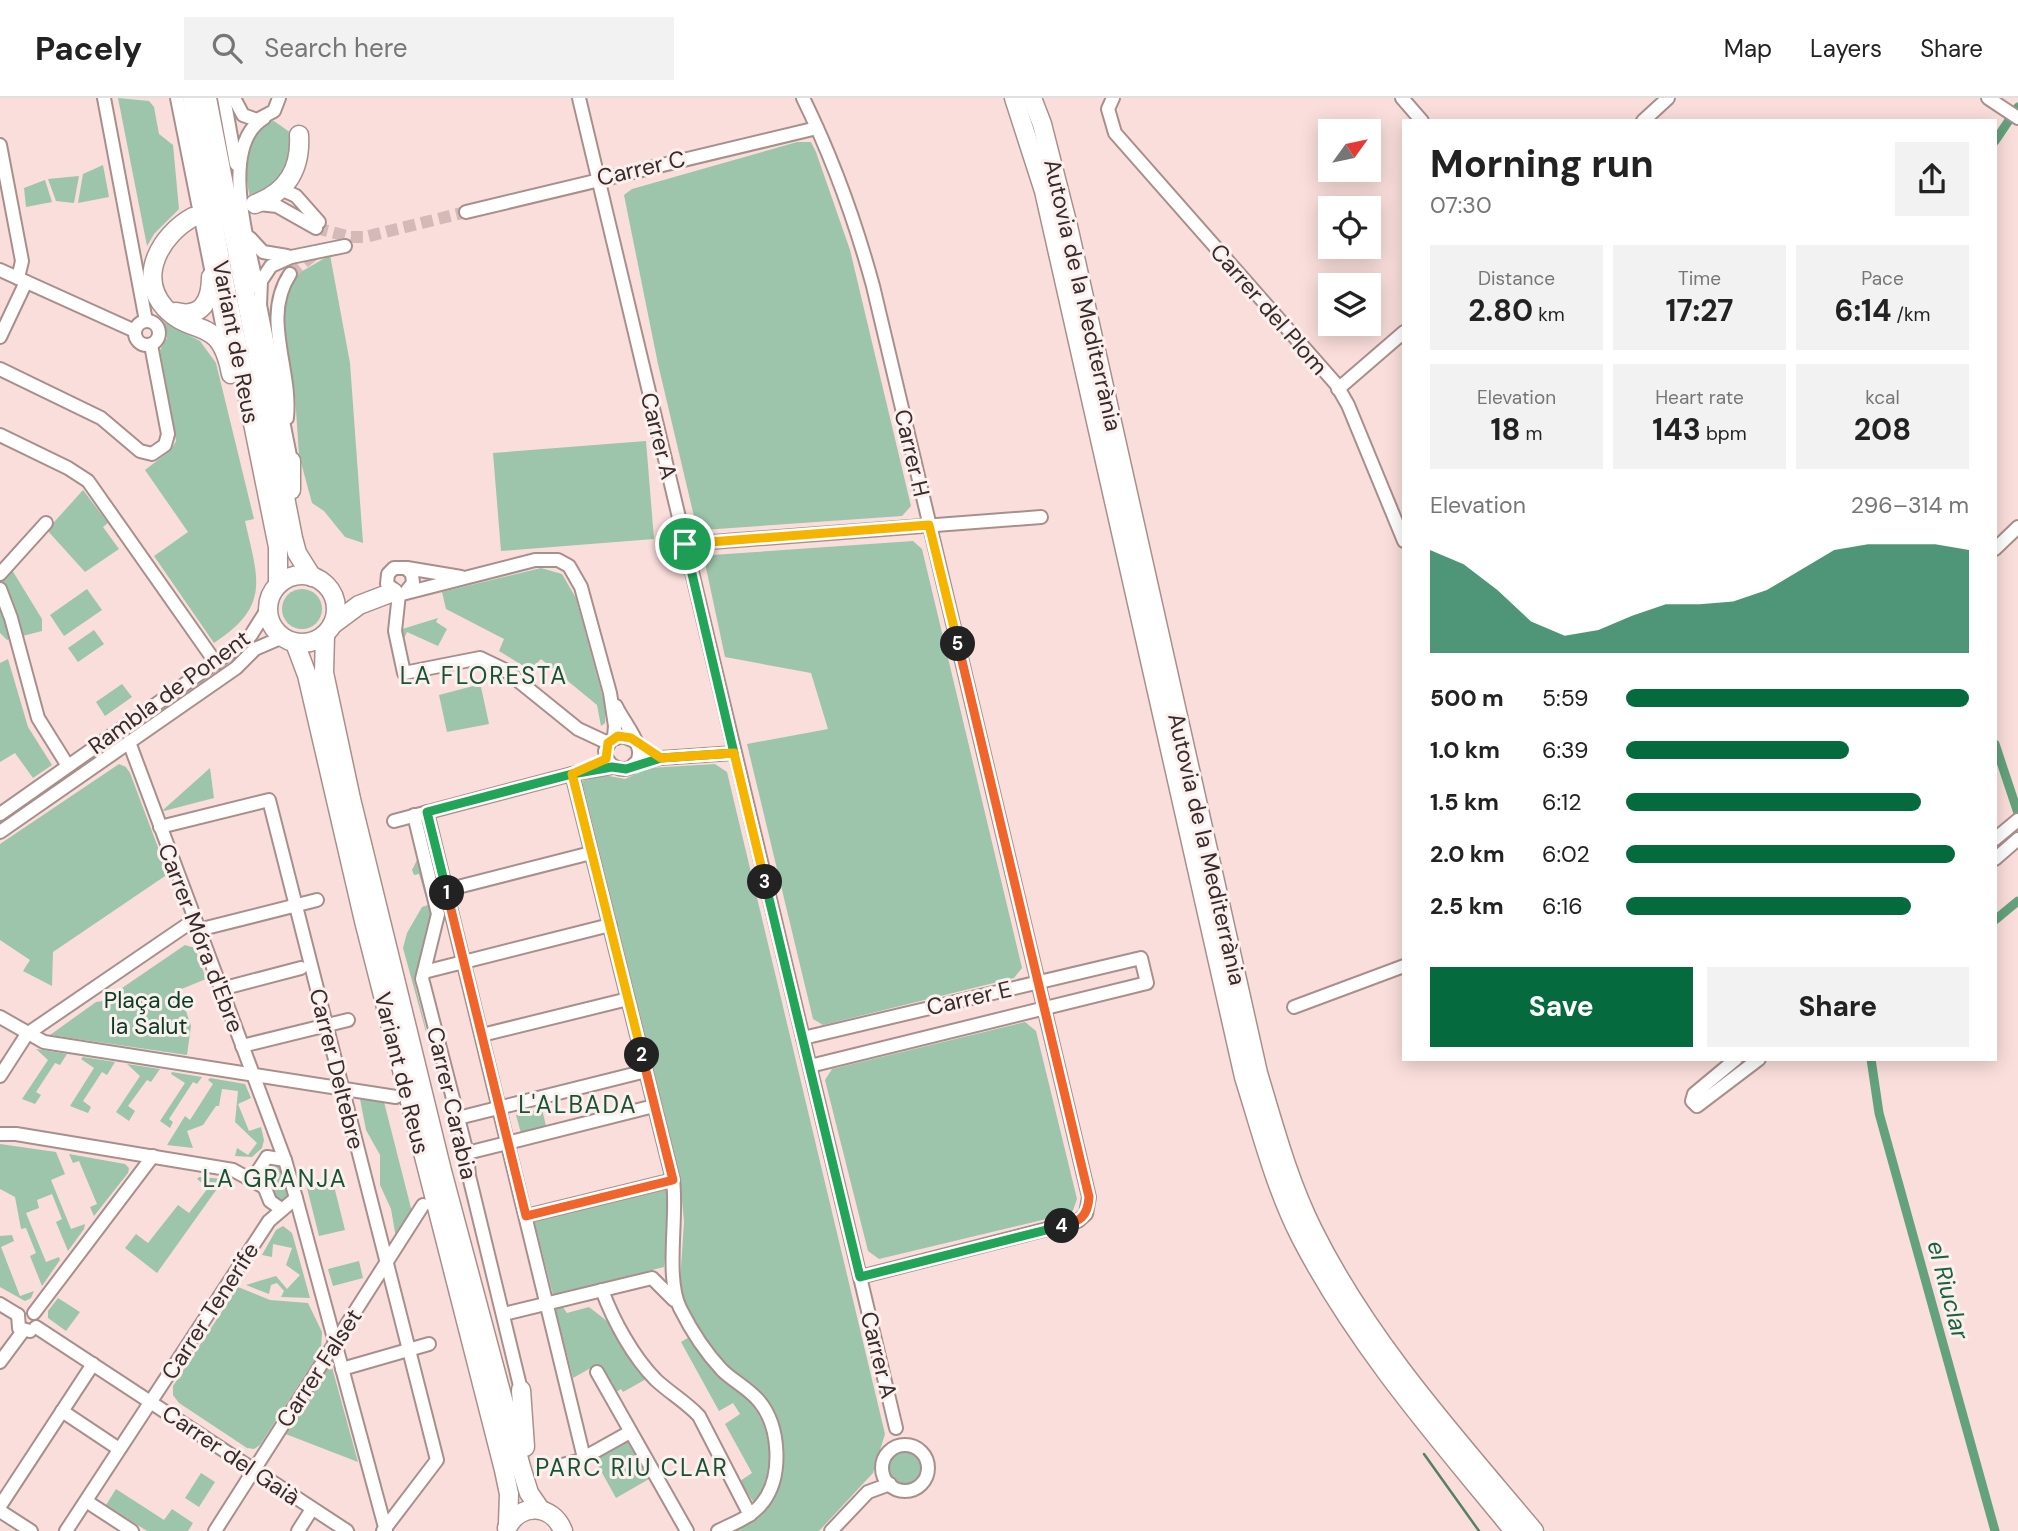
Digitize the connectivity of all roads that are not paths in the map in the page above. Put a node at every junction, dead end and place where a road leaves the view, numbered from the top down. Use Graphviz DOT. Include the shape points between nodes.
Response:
graph roads {
  1 [pos="104,98"];
  2 [pos="177,98"];
  3 [pos="192,98"];
  4 [pos="207,98"];
  5 [pos="224,98"];
  6 [pos="234,98"];
  7 [pos="279,98"];
  8 [pos="579,98"];
  9 [pos="803,98"];
  10 [pos="1014,98"];
  11 [pos="1032,98"];
  12 [pos="1113,98"];
  13 [pos="1402,98"];
  14 [pos="1668,98"];
  15 [pos="1988,98"];
  16 [pos="264,118"];
  17 [pos="2018,118"];
  18 [pos="1420,119"];
  19 [pos="1645,119"];
  20 [pos="817,128"];
  21 [pos="299,135"];
  22 [pos="0,145"];
  23 [pos="296,169"];
  24 [pos="239,178"];
  25 [pos="597,178"];
  26 [pos="281,189"];
  27 [pos="301,201"];
  28 [pos="255,204"];
  29 [pos="466,212"];
  30 [pos="193,217"];
  31 [pos="248,235"];
  32 [pos="345,246"];
  33 [pos="291,257"];
  34 [pos="0,270"];
  35 [pos="290,274"];
  36 [pos="211,277"];
  37 [pos="22,280"];
  38 [pos="260,304"];
  39 [pos="166,309"];
  40 [pos="146,321"];
  41 [pos="135,331"];
  42 [pos="1402,334"];
  43 [pos="0,337"];
  44 [pos="151,345"];
  45 [pos="228,356"];
  46 [pos="0,369"];
  47 [pos="1338,389"];
  48 [pos="285,432"];
  49 [pos="0,435"];
  50 [pos="291,461"];
  51 [pos="264,494"];
  52 [pos="1041,517"];
  53 [pos="292,520"];
  54 [pos="46,523"];
  55 [pos="929,525"];
  56 [pos="2018,527"];
  57 [pos="1402,536"];
  58 [pos="685,544"];
  59 [pos="1997,547"];
  60 [pos="406,568"];
  61 [pos="0,574"];
  62 [pos="465,577"];
  63 [pos="318,581"];
  64 [pos="278,585"];
  65 [pos="0,589"];
  66 [pos="396,591"];
  67 [pos="268,608"];
  68 [pos="329,630"];
  69 [pos="289,640"];
  70 [pos="216,663"];
  71 [pos="316,674"];
  72 [pos="610,693"];
  73 [pos="305,722"];
  74 [pos="337,731"];
  75 [pos="129,742"];
  76 [pos="636,743"];
  77 [pos="609,752"];
  78 [pos="734,753"];
  79 [pos="661,758"];
  80 [pos="634,764"];
  81 [pos="65,768"];
  82 [pos="572,774"];
  83 [pos="71,783"];
  84 [pos="365,809"];
  85 [pos="421,813"];
  86 [pos="0,814"];
  87 [pos="394,821"];
  88 [pos="2015,823"];
  89 [pos="160,827"];
  90 [pos="0,832"];
  91 [pos="1997,837"];
  92 [pos="2017,840"];
  93 [pos="591,853"];
  94 [pos="1997,857"];
  95 [pos="446,890"];
  96 [pos="317,900"];
  97 [pos="296,906"];
  98 [pos="196,925"];
  99 [pos="610,925"];
  100 [pos="464,962"];
  101 [pos="1402,967"];
  102 [pos="301,968"];
  103 [pos="424,972"];
  104 [pos="1038,982"];
  105 [pos="220,989"];
  106 [pos="628,999"];
  107 [pos="1294,1006"];
  108 [pos="1044,1008"];
  109 [pos="0,1017"];
  110 [pos="348,1020"];
  111 [pos="327,1025"];
  112 [pos="27,1034"];
  113 [pos="482,1035"];
  114 [pos="803,1038"];
  115 [pos="242,1046"];
  116 [pos="5,1056"];
  117 [pos="1734,1061"];
  118 [pos="1756,1061"];
  119 [pos="810,1066"];
  120 [pos="646,1071"];
  121 [pos="0,1076"];
  122 [pos="253,1077"];
  123 [pos="343,1089"];
  124 [pos="396,1097"];
  125 [pos="654,1106"];
  126 [pos="500,1108"];
  127 [pos="458,1118"];
  128 [pos="0,1128"];
  129 [pos="0,1134"];
  130 [pos="16,1134"];
  131 [pos="274,1134"];
  132 [pos="509,1143"];
  133 [pos="467,1153"];
  134 [pos="153,1156"];
  135 [pos="264,1160"];
  136 [pos="285,1160"];
  137 [pos="233,1170"];
  138 [pos="673,1180"];
  139 [pos="264,1187"];
  140 [pos="296,1198"];
  141 [pos="270,1201"];
  142 [pos="283,1209"];
  143 [pos="424,1209"];
  144 [pos="526,1216"];
  145 [pos="269,1221"];
  146 [pos="305,1231"];
  147 [pos="386,1263"];
  148 [pos="860,1277"];
  149 [pos="602,1290"];
  150 [pos="547,1303"];
  151 [pos="0,1304"];
  152 [pos="680,1308"];
  153 [pos="34,1313"];
  154 [pos="504,1314"];
  155 [pos="18,1315"];
  156 [pos="29,1329"];
  157 [pos="335,1342"];
  158 [pos="429,1344"];
  159 [pos="409,1351"];
  160 [pos="473,1359"];
  161 [pos="0,1362"];
  162 [pos="93,1364"];
  163 [pos="342,1369"];
  164 [pos="597,1372"];
  165 [pos="521,1390"];
  166 [pos="150,1401"];
  167 [pos="62,1411"];
  168 [pos="896,1428"];
  169 [pos="630,1432"];
  170 [pos="910,1446"];
  171 [pos="119,1449"];
  172 [pos="891,1450"];
  173 [pos="584,1458"];
  174 [pos="562,1465"];
  175 [pos="512,1468"];
  176 [pos="254,1470"];
  177 [pos="890,1484"];
  178 [pos="86,1500"];
  179 [pos="536,1504"];
  180 [pos="0,1509"];
  181 [pos="312,1509"];
  182 [pos="750,1515"];
  183 [pos="1518,1524"];
  184 [pos="506,1528"];
  185 [pos="383,1530"];
  186 [pos="30,1531"];
  187 [pos="66,1531"];
  188 [pos="132,1531"];
  189 [pos="215,1531"];
  190 [pos="298,1531"];
  191 [pos="347,1531"];
  192 [pos="562,1531"];
  193 [pos="687,1531"];
  194 [pos="718,1531"];
  195 [pos="831,1531"];
  196 [pos="1534,1531"];
  197 [pos="1544,1531"];
  1 -- 40 [label="street"];
  2 -- 36 [label="street"];
  3 -- 51 [label="highway, Variant de Reus"];
  4 -- 53 [label="highway, Variant de Reus"];
  5 -- 24 [label="street"];
  6 -- 16 [label="street" via="243,115"];
  7 -- 16 [label="street" via="274,111"];
  8 -- 25 [label="street, Carrer A"];
  9 -- 20 [label="street, Carrer H"];
  10 -- 183 [label="highway, Autovia de la Mediterrània" via="1044,191 1237,1050 1273,1172 1300,1236 1355,1331"];
  11 -- 183 [label="highway, Autovia de la Mediterrània" via="1062,201 1258,1073 1287,1167 1313,1230 1366,1320"];
  12 -- 47 [label="street, Carrer del Plom" via="1108,109 1115,133"];
  13 -- 18 [label="street"];
  14 -- 19 [label="street"];
  15 -- 17 [label="street"];
  16 -- 24 [label="street" via="242,146"];
  20 -- 25 [label="street, Carrer C"];
  20 -- 55 [label="street, Carrer H" via="855,219"];
  21 -- 23 [label="highway"];
  22 -- 37 [label="street"];
  23 -- 26 [label="highway"];
  23 -- 27 [label="street"];
  24 -- 31 [label="street"];
  25 -- 29 [label="street, Carrer C"];
  25 -- 58 [label="street, Carrer A"];
  26 -- 27 [label="street"];
  26 -- 28 [label="highway"];
  27 -- 28 [label="street" via="317,225 276,206"];
  30 -- 39 [label="highway" via="171,232 156,258 154,285"];
  31 -- 33 [label="street" via="263,252"];
  31 -- 38 [label="street"];
  32 -- 33 [label="street"];
  33 -- 38 [label="street" via="262,276"];
  34 -- 37 [label="street"];
  35 -- 48 [label="street" via="276,312 289,395"];
  36 -- 39 [label="highway" via="204,307 186,315"];
  36 -- 45 [label="street"];
  37 -- 41 [label="street"];
  37 -- 43 [label="street"];
  38 -- 48 [label="street"];
  39 -- 45 [label="highway" via="209,332"];
  40 -- 41 [label="street"];
  40 -- 44 [label="street" via="160,332"];
  41 -- 44 [label="street" via="139,342"];
  42 -- 47 [label="street"];
  44 -- 46 [label="street" via="168,434 165,445 152,454 140,451 100,418"];
  45 -- 51 [label="highway"];
  47 -- 57 [label="street, Carrer del Plom"];
  48 -- 50 [label="street"];
  49 -- 70 [label="street" via="88,481"];
  50 -- 53 [label="highway"];
  51 -- 64 [label="highway, Variant de Reus" via="278,547"];
  52 -- 55 [label="street"];
  53 -- 63 [label="highway" via="297,553"];
  54 -- 61 [label="street"];
  55 -- 58 [label="street"];
  55 -- 104 [label="street, Carrer H"];
  56 -- 59 [label="street"];
  58 -- 78 [label="street, Carrer A"];
  60 -- 62 [label="street"];
  60 -- 66 [label="street" via="391,570"];
  60 -- 66 [label="street" via="414,583"];
  62 -- 66 [label="street"];
  62 -- 72 [label="street" via="547,559 569,566 581,587"];
  63 -- 64 [label="highway" via="294,576"];
  63 -- 66 [label="highway" via="358,596"];
  63 -- 68 [label="highway" via="335,601"];
  64 -- 67 [label="highway, Variant de Reus"];
  65 -- 81 [label="street" via="38,718"];
  66 -- 68 [label="highway" via="359,605"];
  66 -- 77 [label="street" via="395,631 404,673 480,658 505,670"];
  67 -- 69 [label="highway" via="272,624"];
  67 -- 70 [label="street, Rambla de Ponent" via="251,635"];
  68 -- 69 [label="highway" via="311,642"];
  68 -- 71 [label="highway"];
  69 -- 71 [label="highway"];
  69 -- 75 [label="street, Rambla de Ponent" via="255,649 236,668"];
  70 -- 81 [label="street, Rambla de Ponent"];
  71 -- 73 [label="highway" via="301,677"];
  71 -- 74 [label="highway, Variant de Reus"];
  71 -- 160 [label="highway, Variant de Reus" via="361,908"];
  72 -- 76 [label="street"];
  72 -- 77 [label="street" via="615,726"];
  74 -- 84 [label="highway" via="344,736"];
  74 -- 175 [label="highway, Variant de Reus"];
  75 -- 83 [label="street, Rambla de Ponent"];
  75 -- 89 [label="street, Carrer Móra d'Ebre"];
  76 -- 77 [label="street" via="627,736"];
  76 -- 79 [label="street"];
  76 -- 80 [label="street" via="639,755"];
  77 -- 80 [label="street" via="621,770"];
  77 -- 82 [label="street"];
  78 -- 79 [label="street"];
  78 -- 114 [label="street, Carrer A"];
  79 -- 80 [label="street"];
  81 -- 83 [label="street"];
  81 -- 86 [label="street, Rambla de Ponent"];
  82 -- 85 [label="street"];
  82 -- 93 [label="street"];
  83 -- 90 [label="street, Rambla de Ponent"];
  85 -- 87 [label="street"];
  85 -- 95 [label="street"];
  85 -- 103 [label="street, Carrer Carabia" via="438,914"];
  88 -- 91 [label="street"];
  89 -- 97 [label="street, Carrer Deltebre" via="269,800"];
  89 -- 98 [label="street, Carrer Móra d'Ebre"];
  92 -- 94 [label="street"];
  93 -- 95 [label="street"];
  93 -- 99 [label="street"];
  95 -- 100 [label="street"];
  96 -- 97 [label="street"];
  97 -- 98 [label="street"];
  97 -- 111 [label="street, Carrer Deltebre"];
  98 -- 105 [label="street, Carrer Móra d'Ebre"];
  98 -- 112 [label="street"];
  99 -- 100 [label="street"];
  99 -- 106 [label="street"];
  100 -- 103 [label="street"];
  100 -- 113 [label="street"];
  101 -- 107 [label="street"];
  102 -- 105 [label="street"];
  103 -- 127 [label="street, Carrer Carabia"];
  104 -- 108 [label="street, Carrer H"];
  104 -- 108 [label="street, Carrer E" via="1140,958 1147,983"];
  104 -- 114 [label="street, Carrer E"];
  105 -- 115 [label="street, Carrer Móra d'Ebre"];
  106 -- 113 [label="street"];
  106 -- 120 [label="street"];
  108 -- 119 [label="street, Carrer E"];
  108 -- 148 [label="street, Carrer H" via="1089,1197 1086,1214 1078,1221"];
  109 -- 112 [label="street"];
  110 -- 111 [label="street"];
  111 -- 115 [label="street"];
  111 -- 123 [label="street, Carrer Deltebre"];
  112 -- 116 [label="street"];
  112 -- 122 [label="street" via="44,1042"];
  113 -- 126 [label="street"];
  114 -- 119 [label="street, Carrer A"];
  115 -- 122 [label="street, Carrer Móra d'Ebre"];
  116 -- 121 [label="street"];
  117 -- 118 [label="street" via="1694,1094 1692,1101 1698,1106"];
  119 -- 148 [label="street, Carrer A"];
  120 -- 125 [label="street"];
  120 -- 126 [label="street"];
  122 -- 123 [label="street"];
  122 -- 131 [label="street, Carrer Móra d'Ebre"];
  123 -- 124 [label="street"];
  123 -- 147 [label="street, Carrer Deltebre"];
  125 -- 132 [label="street"];
  125 -- 138 [label="street"];
  126 -- 127 [label="street"];
  126 -- 132 [label="street"];
  127 -- 133 [label="street, Carrer Carabia"];
  128 -- 130 [label="street"];
  129 -- 130 [label="street"];
  130 -- 134 [label="street"];
  131 -- 135 [label="street"];
  131 -- 136 [label="street, Carrer Móra d'Ebre"];
  132 -- 133 [label="street"];
  132 -- 144 [label="street"];
  133 -- 154 [label="street, Carrer Carabia"];
  134 -- 137 [label="street"];
  134 -- 153 [label="street"];
  135 -- 136 [label="street"];
  135 -- 137 [label="street"];
  135 -- 139 [label="street" via="258,1171"];
  136 -- 140 [label="street, Carrer Móra d'Ebre"];
  137 -- 139 [label="street"];
  138 -- 144 [label="street"];
  138 -- 152 [label="street" via="674,1292"];
  139 -- 141 [label="street"];
  140 -- 142 [label="street, Carrer Tenerife"];
  140 -- 146 [label="street"];
  141 -- 142 [label="street"];
  141 -- 145 [label="street, Carrer Tenerife"];
  142 -- 145 [label="street, Carrer Tenerife"];
  142 -- 146 [label="street"];
  143 -- 147 [label="street, Carrer Falset"];
  143 -- 160 [label="highway"];
  144 -- 150 [label="street"];
  145 -- 166 [label="street, Carrer Tenerife"];
  146 -- 157 [label="street"];
  147 -- 157 [label="street, Carrer Falset"];
  147 -- 159 [label="street, Carrer Deltebre"];
  148 -- 168 [label="street, Carrer A"];
  149 -- 150 [label="street"];
  149 -- 152 [label="street" via="652,1278"];
  149 -- 182 [label="street" via="609,1311 645,1366 699,1416"];
  150 -- 154 [label="street"];
  150 -- 173 [label="street"];
  151 -- 155 [label="street"];
  152 -- 182 [label="street" via="711,1357 760,1402 770,1420 776,1446 772,1487"];
  153 -- 155 [label="street" via="26,1310"];
  153 -- 156 [label="street" via="38,1321"];
  154 -- 165 [label="street, Carrer Carabia"];
  155 -- 156 [label="street" via="17,1325"];
  156 -- 161 [label="street"];
  156 -- 162 [label="street, Carrer del Gaià"];
  157 -- 163 [label="street"];
  157 -- 176 [label="street, Carrer Falset"];
  158 -- 159 [label="street"];
  159 -- 163 [label="street"];
  159 -- 185 [label="street, Carrer Deltebre" via="437,1460"];
  160 -- 175 [label="highway, Variant de Reus"];
  162 -- 166 [label="street, Carrer del Gaià"];
  162 -- 167 [label="street"];
  163 -- 185 [label="street"];
  164 -- 169 [label="street"];
  165 -- 179 [label="highway" via="523,1437"];
  166 -- 171 [label="street, Carrer Tenerife"];
  166 -- 176 [label="street, Carrer del Gaià"];
  167 -- 171 [label="street"];
  167 -- 180 [label="street"];
  168 -- 170 [label="street, Carrer A"];
  168 -- 172 [label="street, Carrer A"];
  169 -- 173 [label="street"];
  169 -- 193 [label="street"];
  170 -- 172 [label="street"];
  170 -- 177 [label="street" via="927,1461 924,1481 907,1491"];
  171 -- 178 [label="street, Carrer Tenerife"];
  172 -- 177 [label="street" via="883,1470"];
  173 -- 174 [label="street"];
  175 -- 179 [label="highway"];
  175 -- 184 [label="highway"];
  176 -- 181 [label="street, Carrer del Gaià"];
  176 -- 189 [label="street, Carrer Falset"];
  177 -- 195 [label="street" via="868,1492"];
  178 -- 187 [label="street, Carrer Tenerife"];
  178 -- 188 [label="street"];
  179 -- 184 [label="highway"];
  179 -- 192 [label="highway" via="554,1517"];
  180 -- 186 [label="street"];
  181 -- 190 [label="street"];
  181 -- 191 [label="street, Carrer del Gaià"];
  182 -- 194 [label="street"];
  183 -- 196 [label="highway, Autovia de la Mediterrània"];
  183 -- 197 [label="highway"];
}
